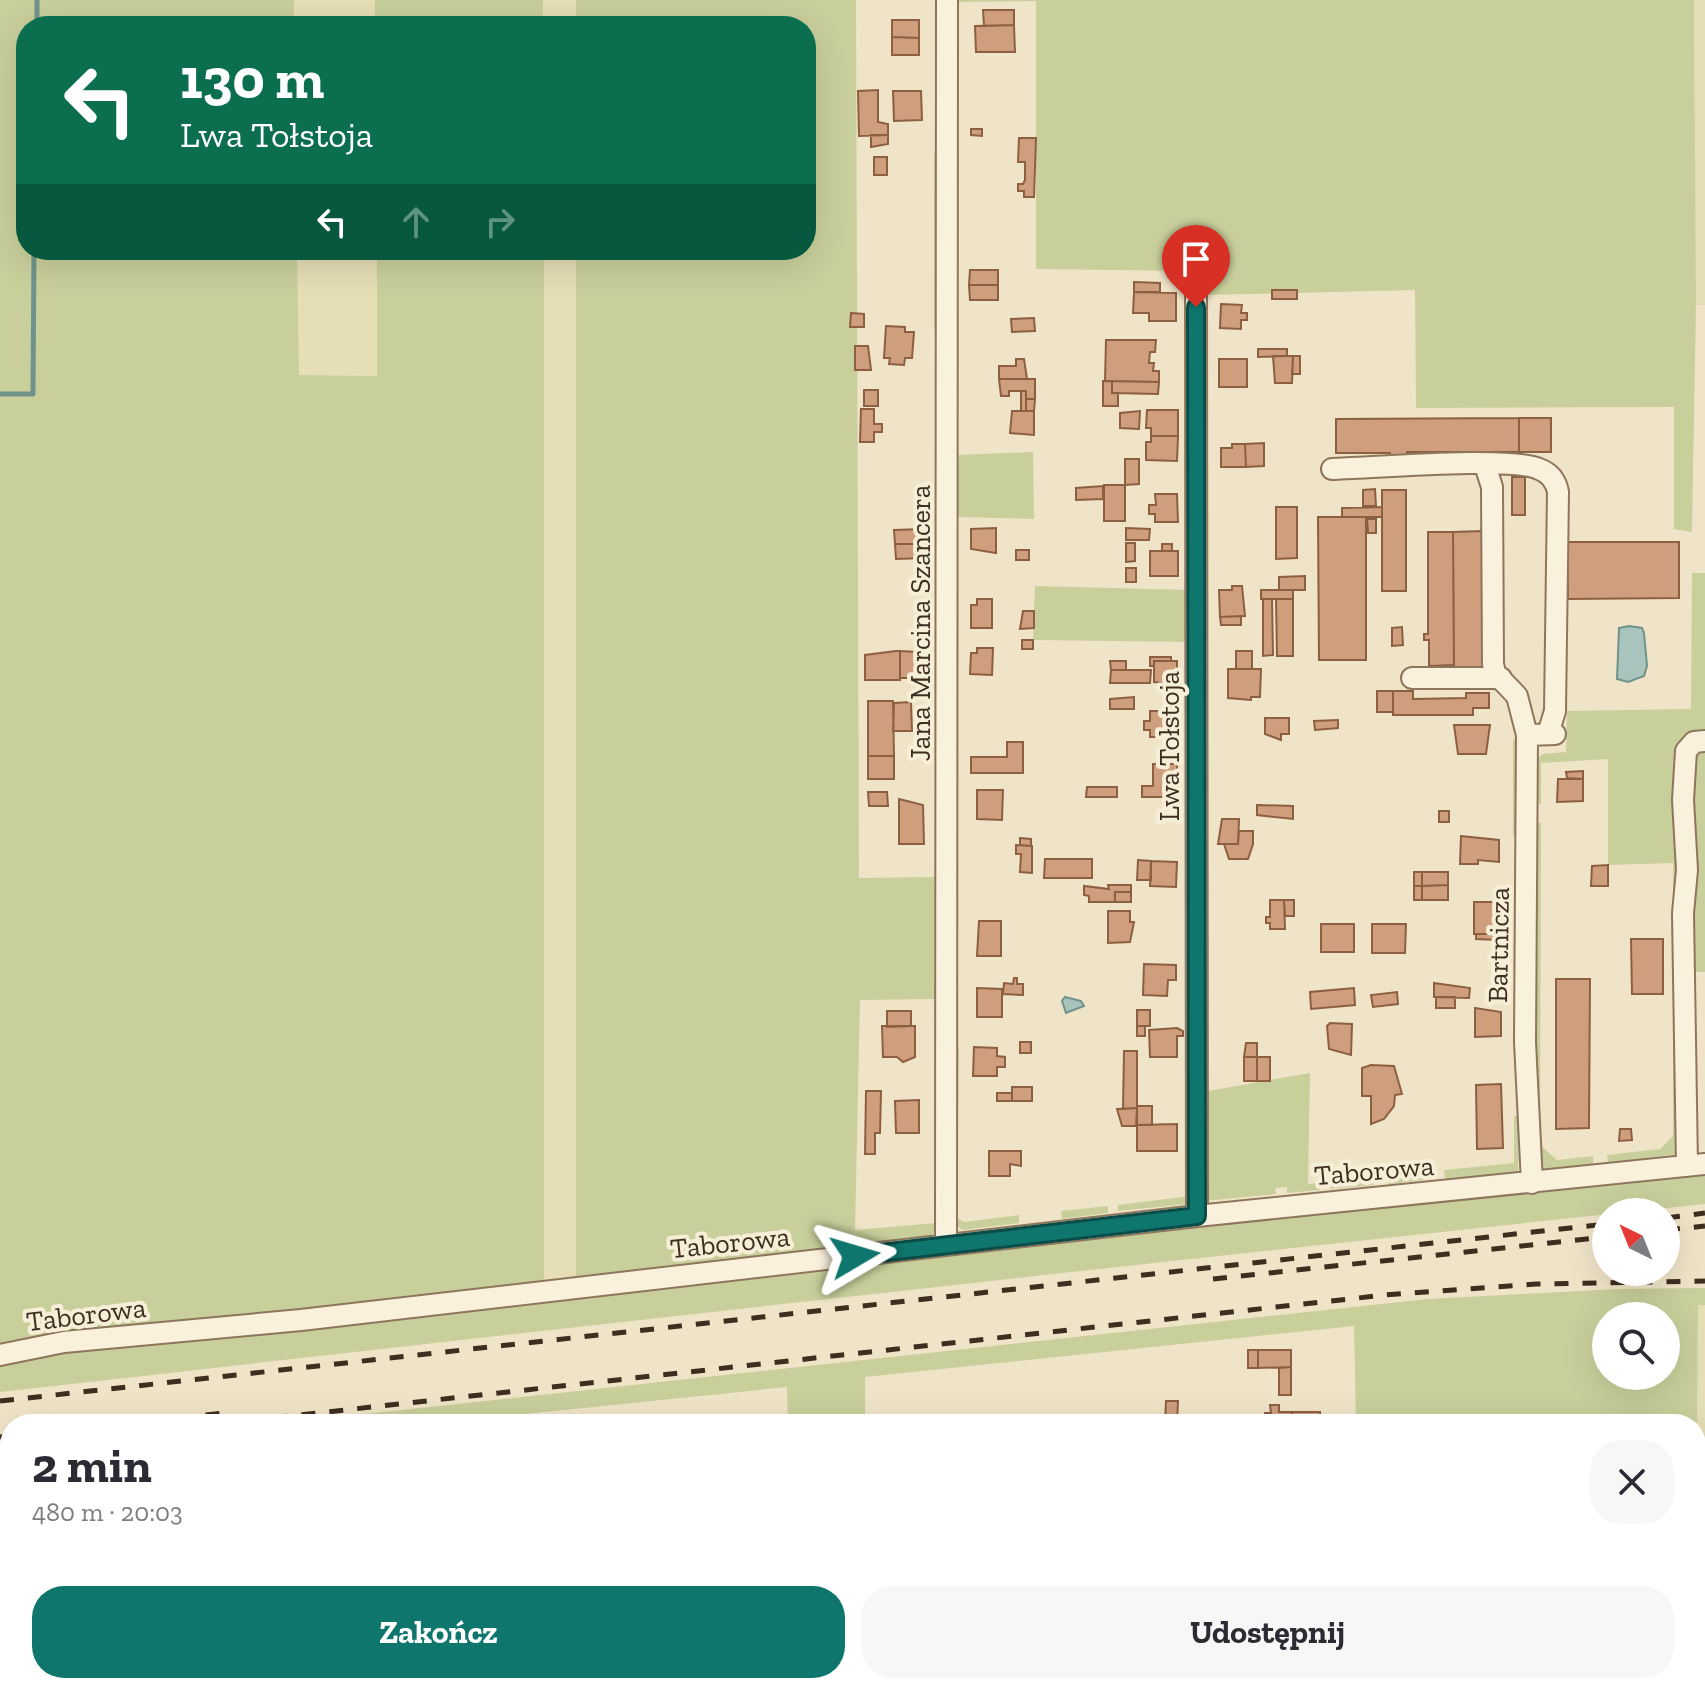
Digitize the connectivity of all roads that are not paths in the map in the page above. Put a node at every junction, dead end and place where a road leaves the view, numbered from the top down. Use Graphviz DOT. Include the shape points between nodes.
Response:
graph roads {
  1 [pos="947,0"];
  2 [pos="1196,276"];
  3 [pos="1485,465"];
  4 [pos="1332,469"];
  5 [pos="1412,678"];
  6 [pos="1501,678"];
  7 [pos="1543,734"];
  8 [pos="1705,741"];
  9 [pos="1696,1165"];
  10 [pos="1532,1183"];
  11 [pos="1197,1216"];
  12 [pos="946,1245"];
  13 [pos="0,1355"];
  1 -- 12 [label="street, Jana Marcina Szancera"];
  2 -- 11 [label="street, Lwa Tołstoja"];
  3 -- 4 [label="street"];
  3 -- 6 [label="street" via="1492,487 1493,664"];
  3 -- 7 [label="street" via="1531,466 1557,485 1555,711"];
  5 -- 6 [label="street"];
  6 -- 7 [label="street"];
  7 -- 10 [label="street, Bartnicza" via="1525,1042"];
  8 -- 9 [label="street" via="1694,742 1686,751 1683,800 1683,913"];
  9 -- 10 [label="street, Taborowa"];
  10 -- 11 [label="street, Taborowa"];
  11 -- 12 [label="street, Taborowa"];
  12 -- 13 [label="street, Taborowa" via="301,1320 64,1342"];
}
